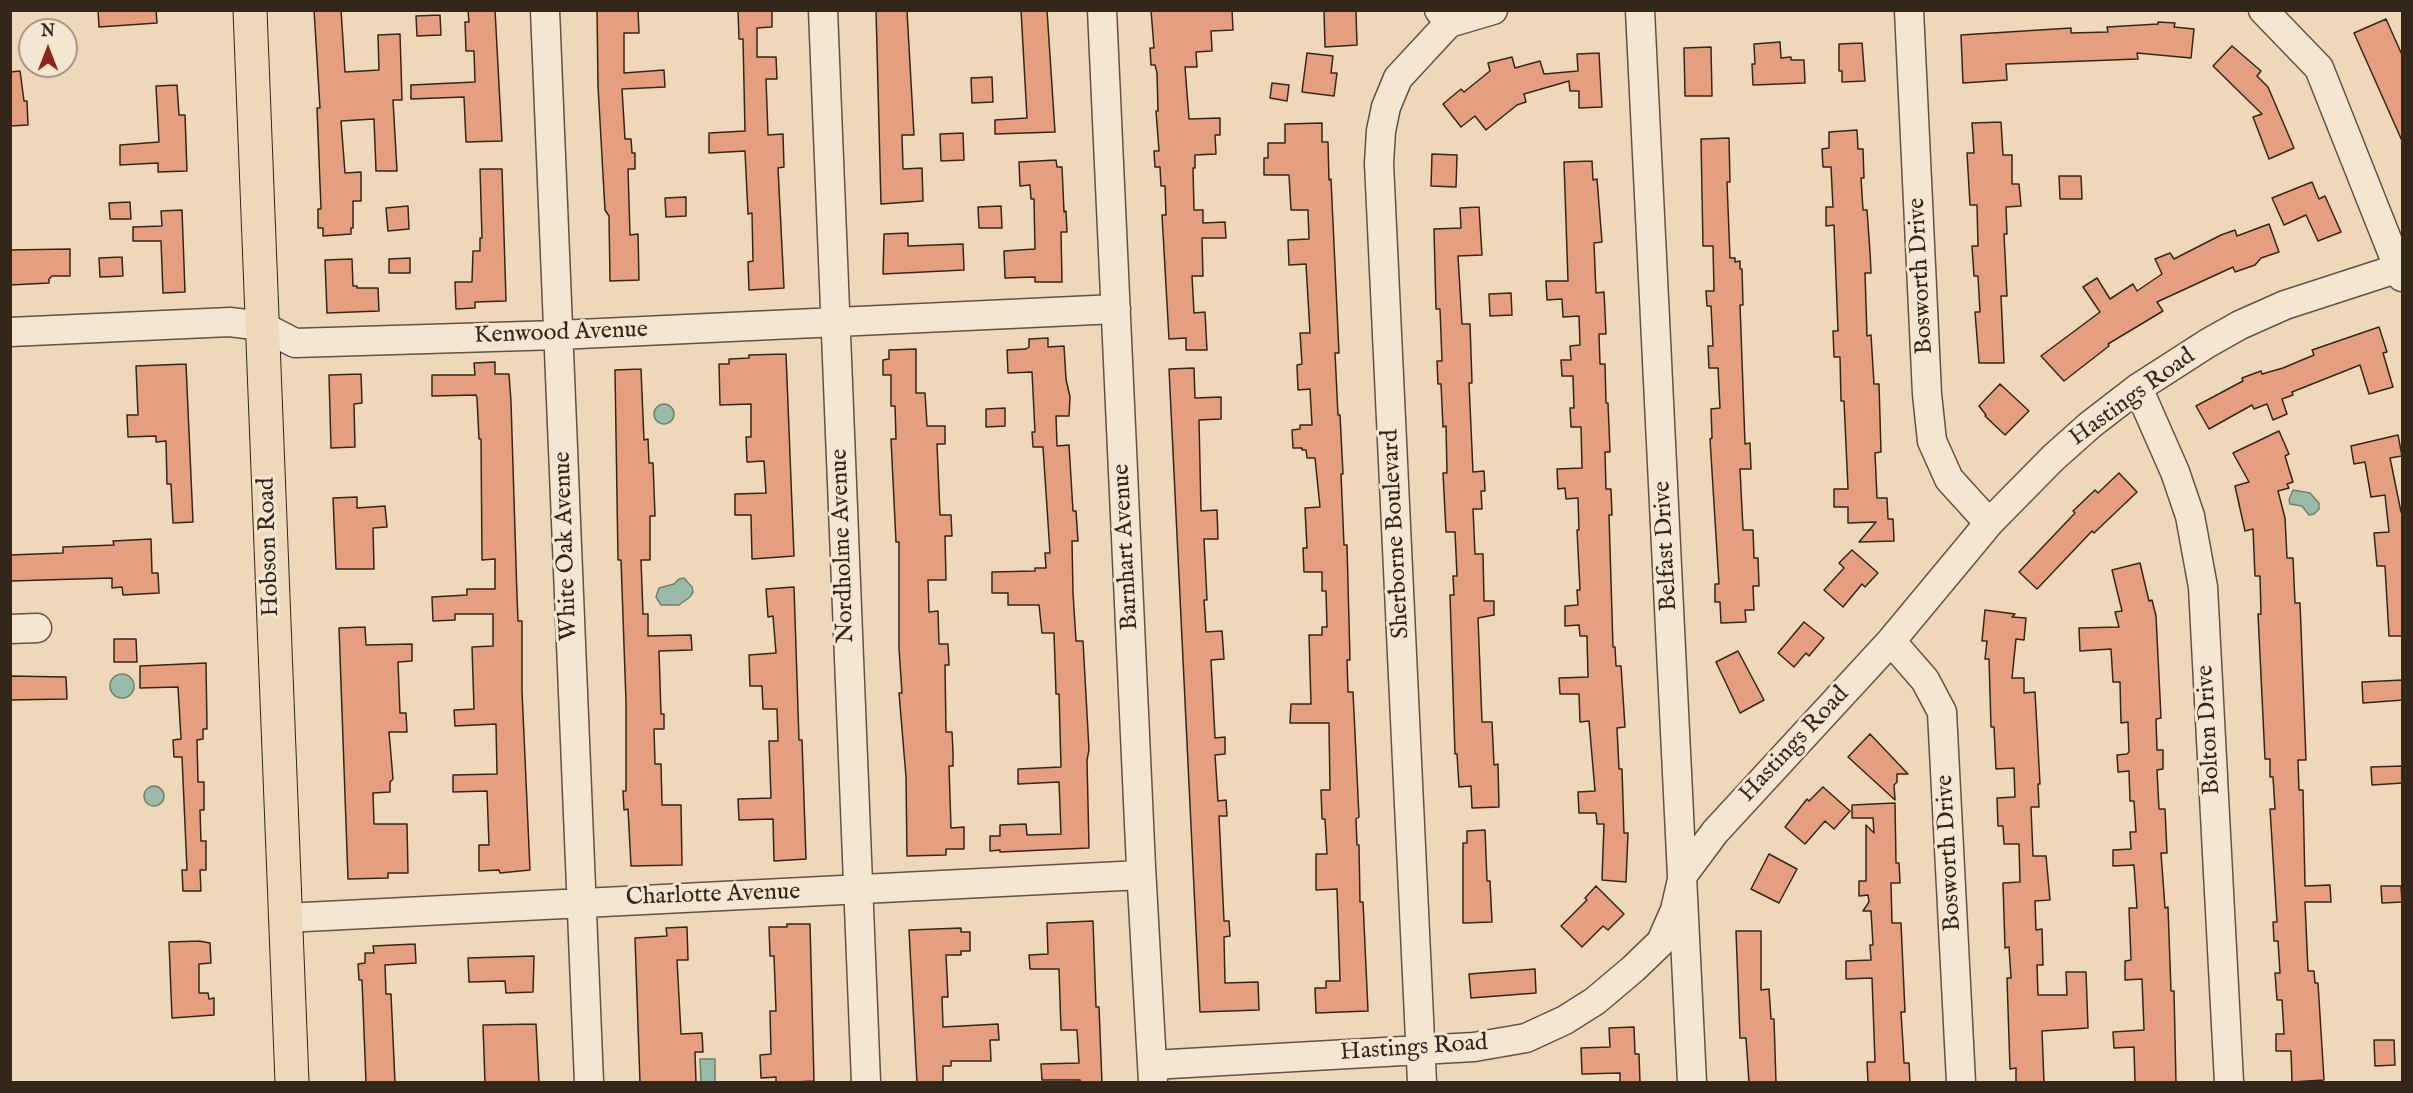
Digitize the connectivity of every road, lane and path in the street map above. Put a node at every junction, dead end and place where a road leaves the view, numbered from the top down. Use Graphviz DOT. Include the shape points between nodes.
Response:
graph roads {
  1 [pos="250,10"];
  2 [pos="545,10"];
  3 [pos="823,10"];
  4 [pos="1102,10"];
  5 [pos="1493,10"];
  6 [pos="1640,10"];
  7 [pos="1909,10"];
  8 [pos="2263,10"];
  9 [pos="1444,16"];
  10 [pos="2401,272"];
  11 [pos="1116,309"];
  12 [pos="836,322"];
  13 [pos="262,326"];
  14 [pos="10,332"];
  15 [pos="558,335"];
  16 [pos="2138,388"];
  17 [pos="1989,523"];
  18 [pos="1891,641"];
  19 [pos="1141,875"];
  20 [pos="1683,875"];
  21 [pos="857,890"];
  22 [pos="582,902"];
  23 [pos="285,918"];
  24 [pos="1420,1050"];
  25 [pos="1152,1074"];
  26 [pos="292,1083"];
  27 [pos="589,1083"];
  28 [pos="866,1083"];
  29 [pos="1422,1083"];
  30 [pos="1692,1083"];
  31 [pos="1961,1083"];
  32 [pos="2229,1083"];
  1 -- 13 [label="main road, Hobson Road"];
  2 -- 15 [label="street, White Oak Avenue"];
  3 -- 12 [label="street, Nordholme Avenue"];
  4 -- 11 [label="street, Barnhart Avenue"];
  5 -- 9 [label="street"];
  6 -- 20 [label="street, Belfast Drive"];
  7 -- 17 [label="street, Bosworth Drive" via="1932,441 1949,479"];
  8 -- 10 [label="street" via="2319,68"];
  9 -- 24 [label="street, Sherborne Boulevard" via="1398,78 1386,106 1379,163"];
  10 -- 16 [label="street, Hastings Road" via="2285,305 2208,343"];
  11 -- 12 [label="street, Kenwood Avenue"];
  11 -- 19 [label="street, Barnhart Avenue"];
  12 -- 15 [label="street, Kenwood Avenue"];
  12 -- 21 [label="street, Nordholme Avenue"];
  13 -- 14 [label="street, Kenwood Avenue" via="230,322"];
  13 -- 15 [label="street, Kenwood Avenue" via="295,343"];
  13 -- 23 [label="main road, Hobson Road"];
  15 -- 22 [label="street, White Oak Avenue"];
  16 -- 17 [label="street, Hastings Road" via="2060,452"];
  16 -- 32 [label="street, Bolton Drive" via="2190,516 2203,587"];
  17 -- 18 [label="street, Hastings Road"];
  18 -- 20 [label="street, Hastings Road" via="1715,832"];
  18 -- 31 [label="street, Bosworth Drive" via="1924,680 1942,712"];
  19 -- 21 [label="street, Charlotte Avenue"];
  19 -- 25 [label="street, Barnhart Avenue"];
  20 -- 24 [label="street, Hastings Road" via="1675,910 1661,942 1594,1001 1526,1038 1474,1047"];
  20 -- 30 [label="street, Belfast Drive"];
  21 -- 22 [label="street, Charlotte Avenue"];
  21 -- 28 [label="street, Nordholme Avenue"];
  22 -- 23 [label="street, Charlotte Avenue"];
  22 -- 27 [label="street, White Oak Avenue"];
  23 -- 26 [label="main road, Hobson Road"];
  24 -- 25 [label="street, Hastings Road"];
  24 -- 29 [label="street, Sherborne Boulevard"];
}
